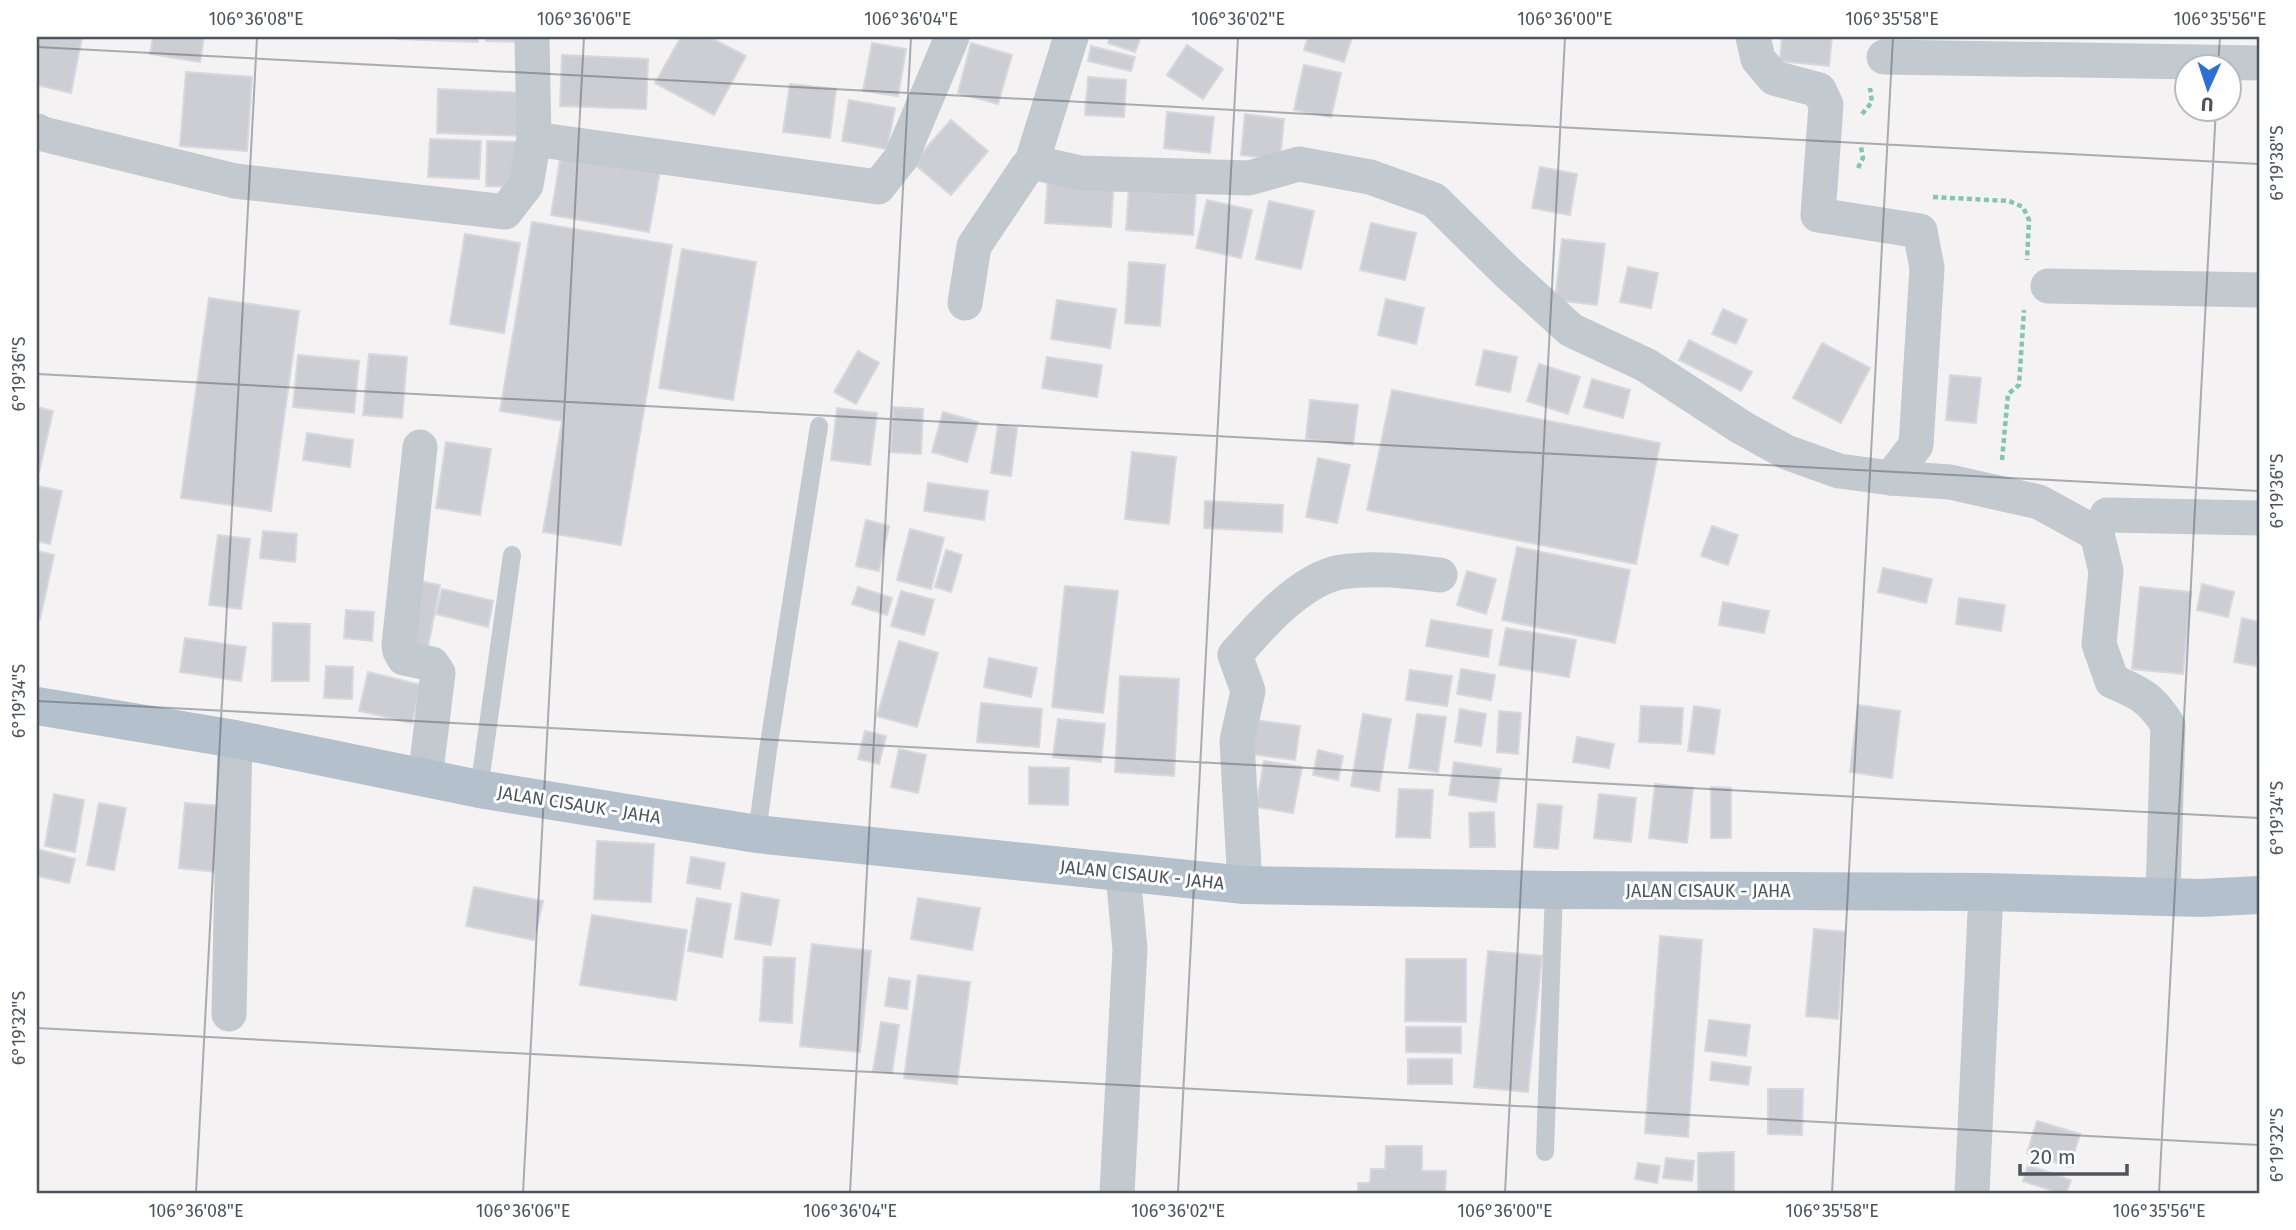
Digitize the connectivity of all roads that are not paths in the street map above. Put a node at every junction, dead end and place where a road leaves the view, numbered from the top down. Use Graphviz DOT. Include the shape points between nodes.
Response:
graph roads {
  1 [pos="531,37"];
  2 [pos="953,37"];
  3 [pos="1071,37"];
  4 [pos="1753,37"];
  5 [pos="1884,57"];
  6 [pos="2259,63"];
  7 [pos="37,131"];
  8 [pos="534,139"];
  9 [pos="1032,162"];
  10 [pos="2037,287"];
  11 [pos="2259,290"];
  12 [pos="965,303"];
  13 [pos="819,426"];
  14 [pos="420,447"];
  15 [pos="1891,478"];
  16 [pos="2107,515"];
  17 [pos="2259,518"];
  18 [pos="512,555"];
  19 [pos="1440,575"];
  20 [pos="37,706"];
  21 [pos="234,739"];
  22 [pos="425,779"];
  23 [pos="479,789"];
  24 [pos="757,834"];
  25 [pos="1123,874"];
  26 [pos="1245,885"];
  27 [pos="1554,890"];
  28 [pos="1986,892"];
  29 [pos="2259,895"];
  30 [pos="2164,896"];
  31 [pos="229,1014"];
  32 [pos="1545,1152"];
  33 [pos="1117,1193"];
  34 [pos="1972,1193"];
  1 -- 8 [label="street"];
  2 -- 8 [label="street" via="901,158 878,187"];
  3 -- 9 [label="street"];
  4 -- 15 [label="street" via="1758,59 1774,78 1819,90 1826,105 1818,215 1920,231 1927,268 1916,445"];
  5 -- 6 [label="street"];
  7 -- 8 [label="street" via="235,181 505,212 526,185"];
  9 -- 12 [label="street" via="974,246"];
  9 -- 15 [label="street" via="1080,173 1249,178 1299,164 1370,177 1434,200 1571,330 1646,365 1786,452 1839,471"];
  10 -- 11 [label="street"];
  13 -- 24 [label="lane"];
  14 -- 22 [label="street" via="399,645 404,657 432,664 438,673"];
  15 -- 30 [label="street" via="1950,482 2039,502 2097,534 2106,571 2099,645 2112,681 2141,694 2168,725"];
  16 -- 17 [label="street"];
  18 -- 23 [label="lane"];
  19 -- 26 [label="street" via="1403,570 1340,572 1300,592 1265,620 1235,655 1248,691 1237,741"];
  20 -- 21 [label="main road, JALAN CISAUK - JAHA"];
  21 -- 22 [label="main road, JALAN CISAUK - JAHA"];
  21 -- 31 [label="street"];
  22 -- 23 [label="main road, JALAN CISAUK - JAHA"];
  23 -- 24 [label="main road, JALAN CISAUK - JAHA"];
  24 -- 25 [label="main road, JALAN CISAUK - JAHA"];
  25 -- 26 [label="main road, JALAN CISAUK - JAHA"];
  25 -- 33 [label="street" via="1130,949"];
  26 -- 27 [label="main road, JALAN CISAUK - JAHA"];
  27 -- 28 [label="main road, JALAN CISAUK - JAHA"];
  27 -- 32 [label="lane"];
  28 -- 30 [label="main road, JALAN CISAUK - JAHA"];
  28 -- 34 [label="street"];
  29 -- 30 [label="main road, JALAN CISAUK - JAHA"];
}
